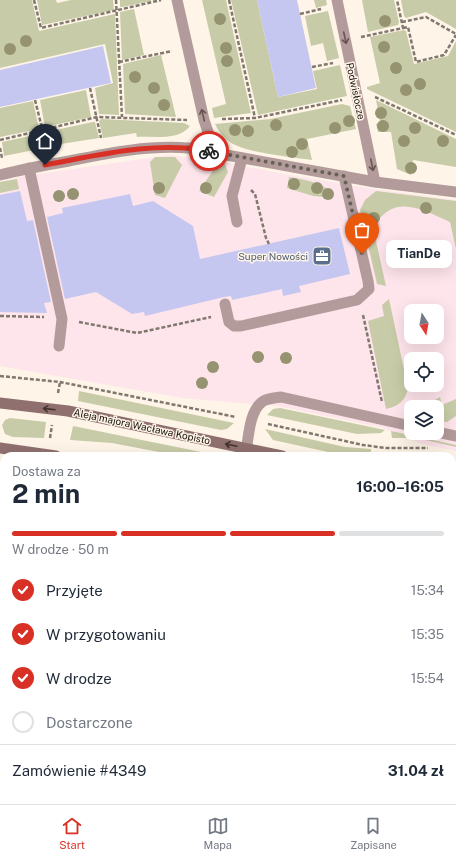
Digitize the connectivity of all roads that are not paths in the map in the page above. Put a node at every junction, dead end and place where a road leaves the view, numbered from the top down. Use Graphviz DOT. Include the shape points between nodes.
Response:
graph roads {
  1 [pos="177,0"];
  2 [pos="337,0"];
  3 [pos="215,152"];
  4 [pos="242,158"];
  5 [pos="29,168"];
  6 [pos="0,175"];
  7 [pos="344,176"];
  8 [pos="376,182"];
  9 [pos="456,192"];
  10 [pos="237,222"];
  11 [pos="226,308"];
  12 [pos="59,346"];
  13 [pos="0,403"];
  14 [pos="404,424"];
  15 [pos="444,433"];
  16 [pos="456,436"];
  17 [pos="0,448"];
  18 [pos="28,452"];
  19 [pos="246,452"];
  3 -- 1 [label="street, one-way" via="204,120"];
  2 -- 8 [label="street, Podwisłocze, one-way"];
  3 -- 4 [label="street"];
  3 -- 5 [label="street" via="188,148 141,148"];
  4 -- 7 [label="street"];
  4 -- 10 [label="street" via="232,196"];
  5 -- 6 [label="street"];
  5 -- 12 [label="street" via="62,319"];
  7 -- 8 [label="street"];
  7 -- 11 [label="street" via="369,290 360,298 241,326 234,326 229,322"];
  8 -- 9 [label="street"];
  19 -- 13 [label="main road, Aleja majora Wacława Kopisto, one-way" via="68,410"];
  14 -- 19 [label="street" via="281,397 270,398 263,401 254,414"];
  15 -- 16 [label="street"];
  17 -- 18 [label="main road"];
}
